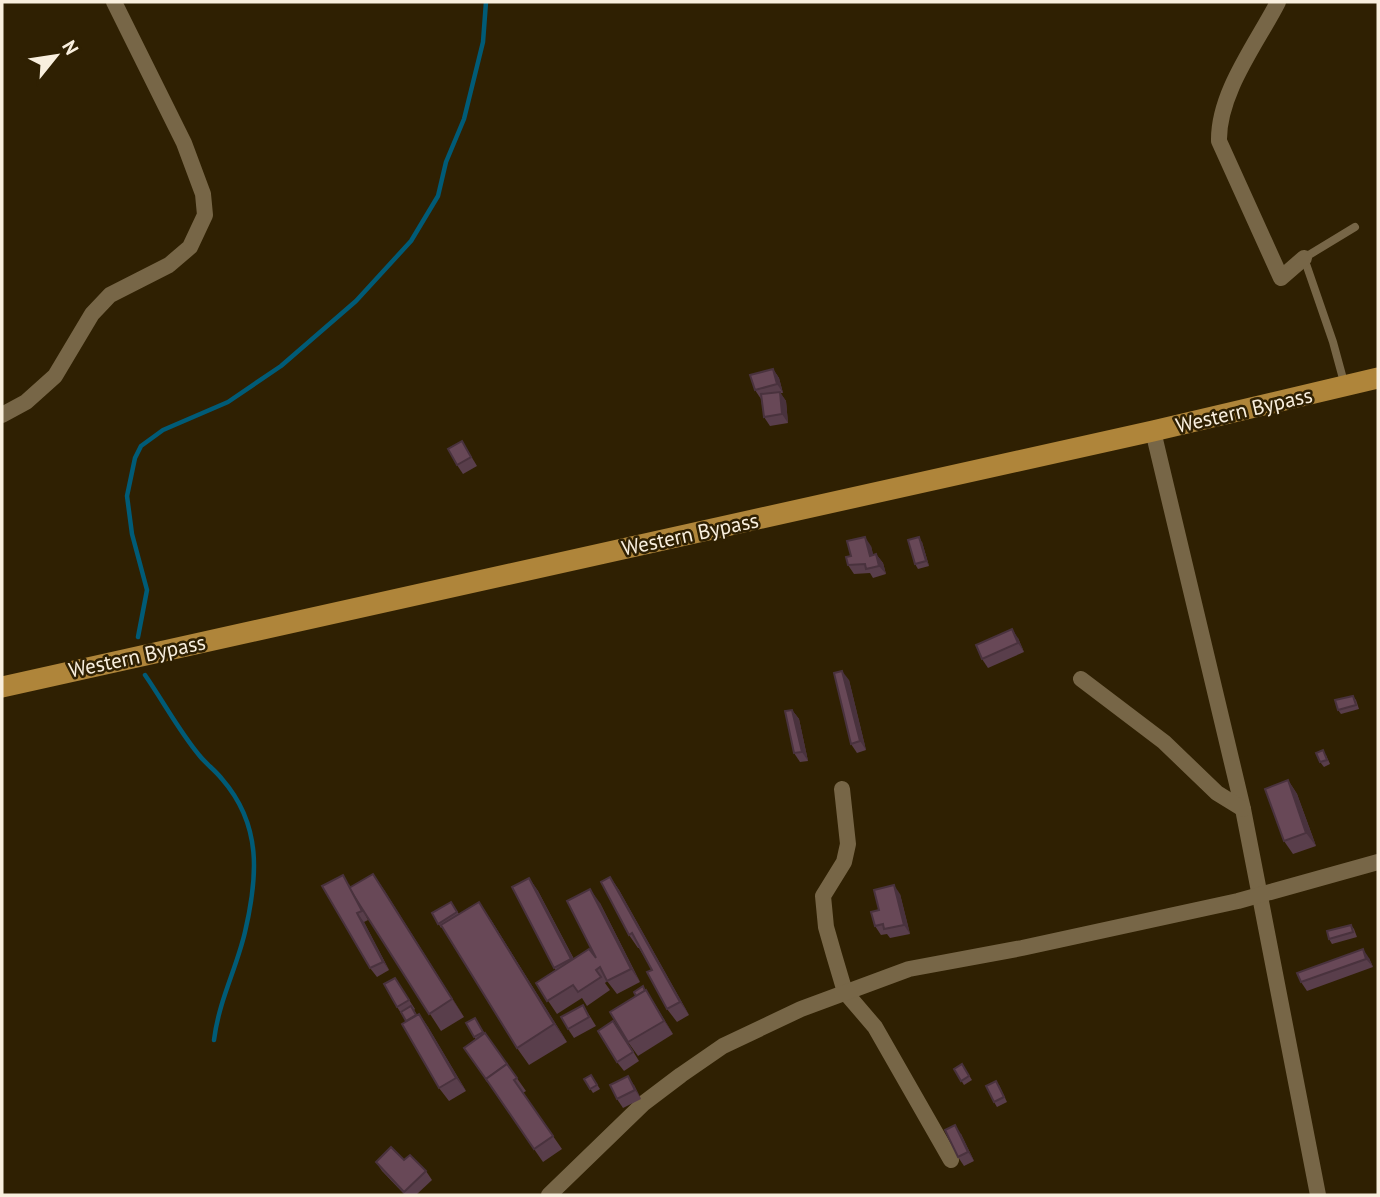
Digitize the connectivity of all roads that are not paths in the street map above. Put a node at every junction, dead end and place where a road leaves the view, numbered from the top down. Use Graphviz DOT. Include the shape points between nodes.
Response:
graph roads {
  1 [pos="114,2"];
  2 [pos="1278,2"];
  3 [pos="1355,227"];
  4 [pos="1304,258"];
  5 [pos="1378,378"];
  6 [pos="1345,386"];
  7 [pos="2,415"];
  8 [pos="1153,431"];
  9 [pos="1081,679"];
  10 [pos="2,687"];
  11 [pos="842,789"];
  12 [pos="1243,809"];
  13 [pos="1378,862"];
  14 [pos="1257,893"];
  15 [pos="845,992"];
  16 [pos="951,1160"];
  17 [pos="549,1195"];
  18 [pos="1318,1195"];
  1 -- 7 [label="street" via="184,143 203,194 205,215 190,247 169,265 110,295 92,314 55,376 26,402"];
  2 -- 4 [label="street" via="1230,93 1219,125 1219,141 1281,278"];
  3 -- 4 [label="lane"];
  4 -- 6 [label="lane"];
  5 -- 6 [label="main road, Western Bypass"];
  6 -- 8 [label="main road, Western Bypass"];
  8 -- 10 [label="main road, Western Bypass"];
  8 -- 12 [label="street"];
  9 -- 12 [label="street" via="1164,742 1217,793"];
  11 -- 15 [label="street" via="846,854 823,896 826,927"];
  12 -- 14 [label="street"];
  13 -- 14 [label="street"];
  14 -- 15 [label="street" via="1022,948 909,968"];
  14 -- 18 [label="street"];
  15 -- 16 [label="street" via="875,1027"];
  15 -- 17 [label="street" via="723,1046 644,1103"];
}
